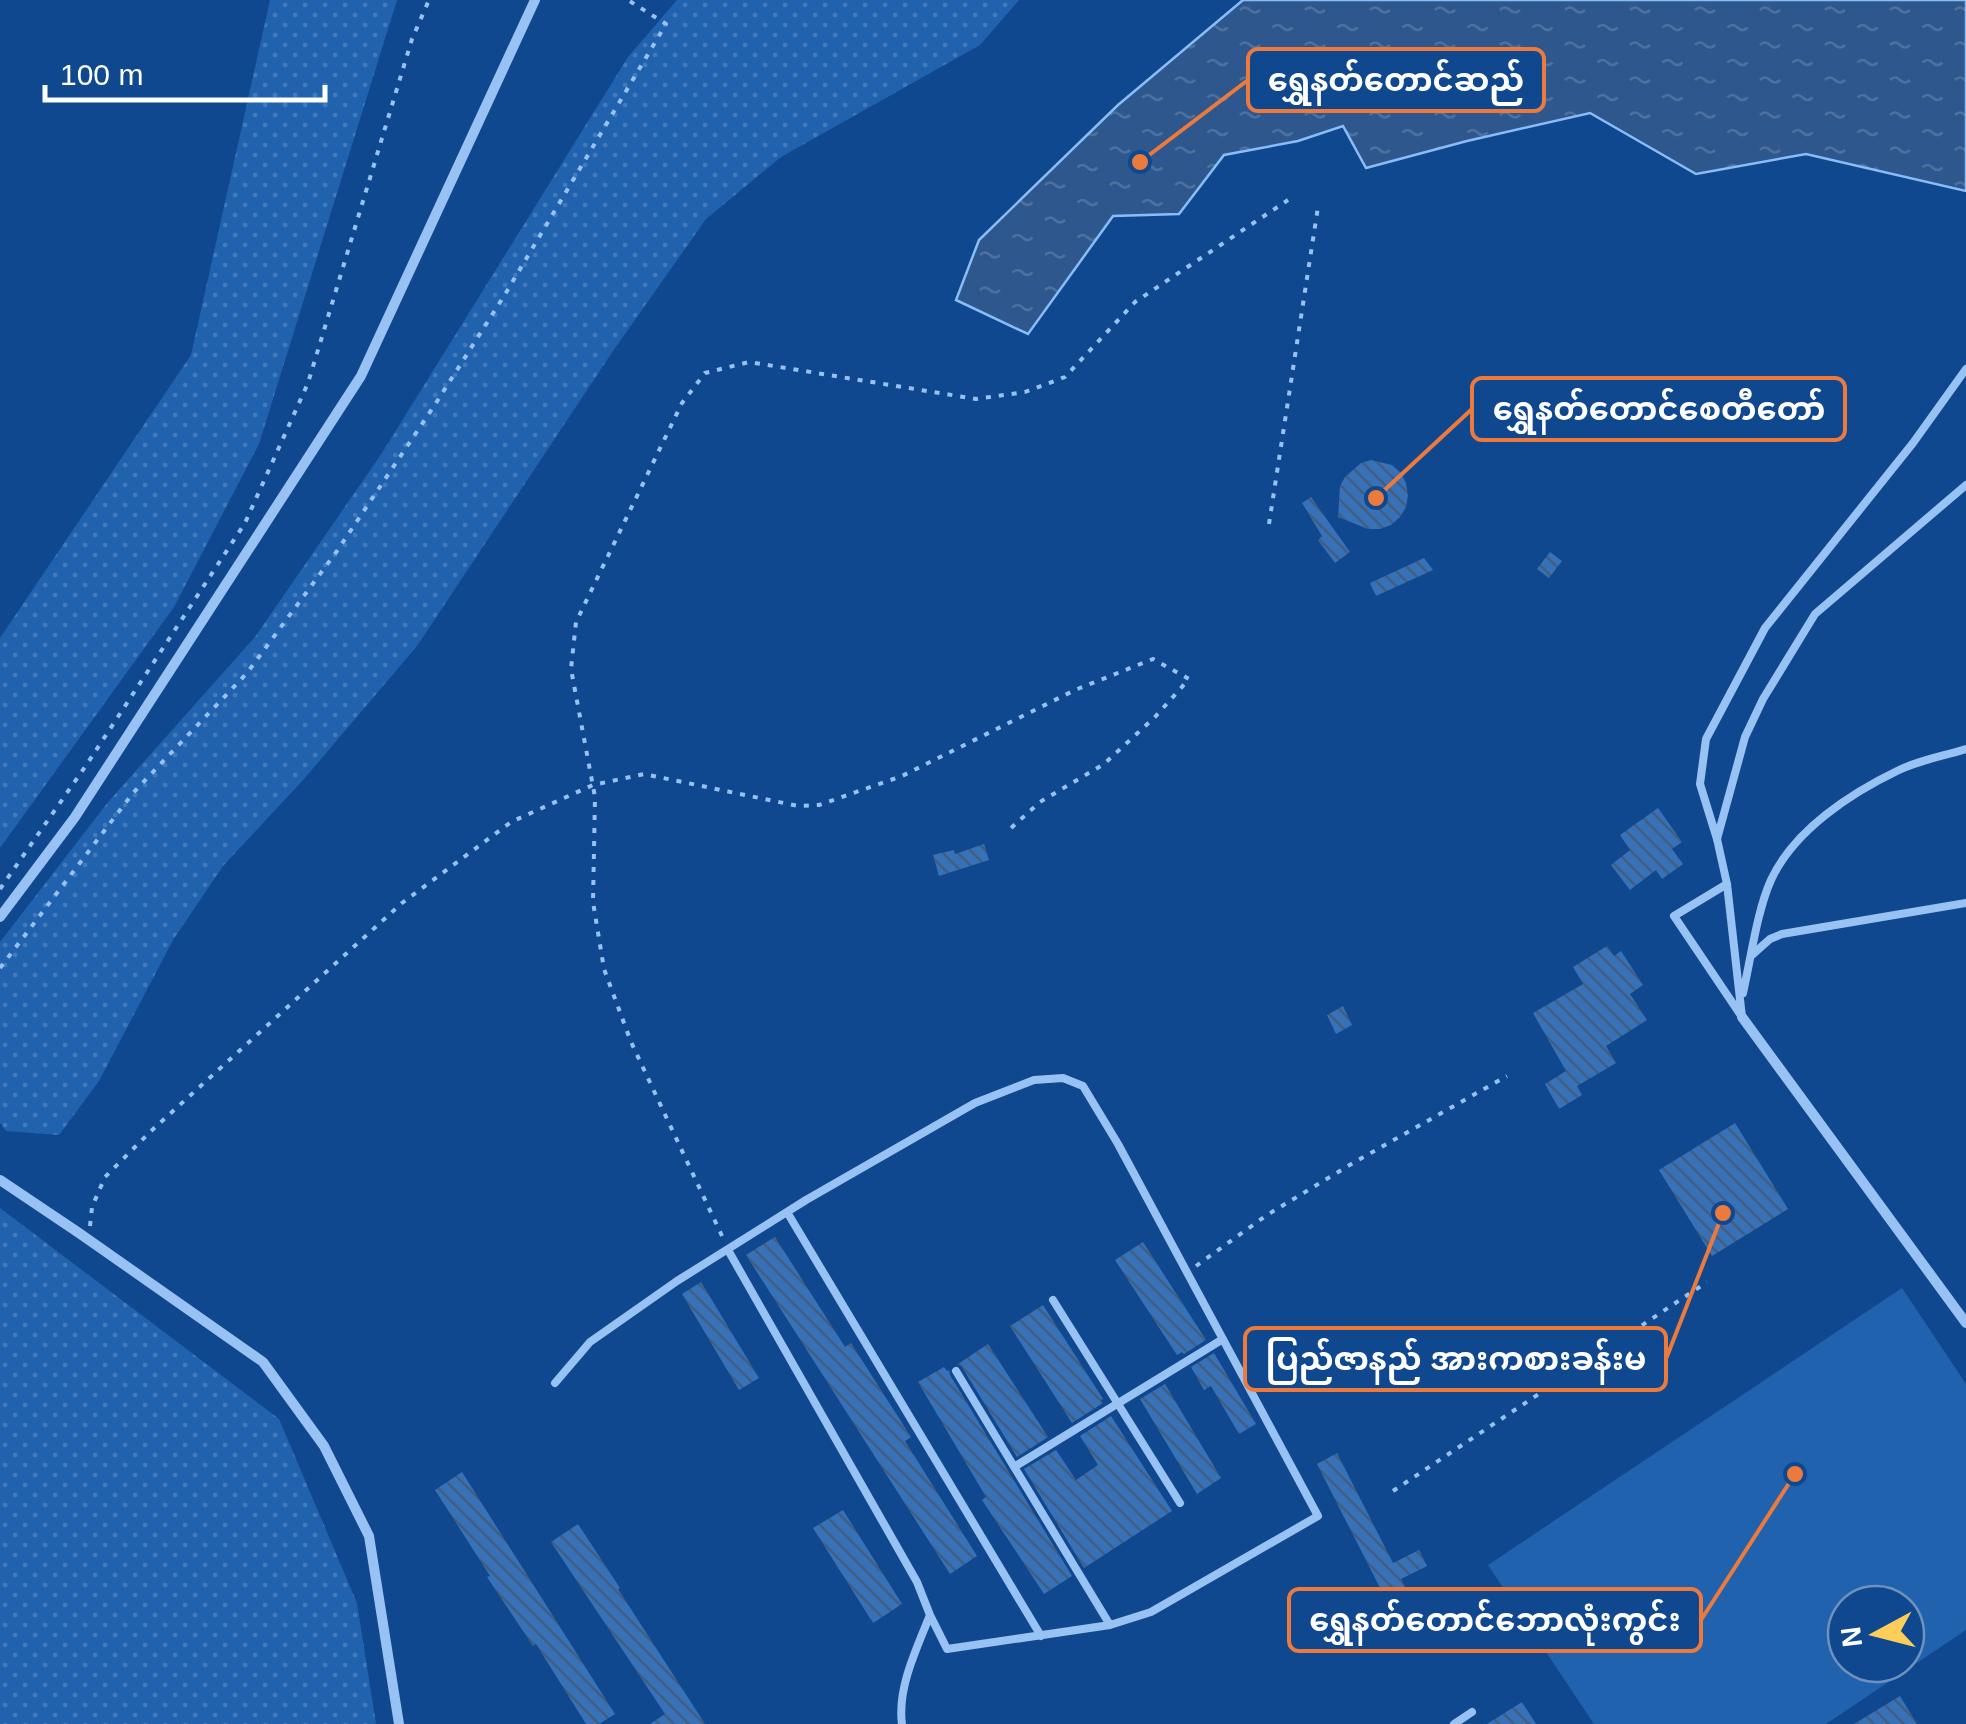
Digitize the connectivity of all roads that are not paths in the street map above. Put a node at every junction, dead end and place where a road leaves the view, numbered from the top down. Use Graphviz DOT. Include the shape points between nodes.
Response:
graph roads {
  1 [pos="535,0"];
  2 [pos="1966,369"];
  3 [pos="1966,484"];
  4 [pos="1966,749"];
  5 [pos="1717,839"];
  6 [pos="1727,884"];
  7 [pos="1966,903"];
  8 [pos="0,917"];
  9 [pos="1752,955"];
  10 [pos="1740,1002"];
  11 [pos="1742,1017"];
  12 [pos="0,1180"];
  13 [pos="788,1212"];
  14 [pos="728,1250"];
  15 [pos="1053,1300"];
  16 [pos="1966,1323"];
  17 [pos="1223,1340"];
  18 [pos="956,1371"];
  19 [pos="555,1383"];
  20 [pos="1118,1404"];
  21 [pos="1014,1466"];
  22 [pos="1180,1502"];
  23 [pos="930,1614"];
  24 [pos="1110,1625"];
  25 [pos="1042,1636"];
  26 [pos="1472,1712"];
  27 [pos="399,1724"];
  28 [pos="902,1724"];
  29 [pos="1454,1724"];
  1 -- 8 [label="street" via="361,376 74,817"];
  2 -- 5 [label="lane" via="1765,628 1706,739 1700,784"];
  3 -- 5 [label="lane" via="1815,614 1745,736"];
  4 -- 9 [label="lane" via="1901,769 1797,841 1764,898"];
  5 -- 6 [label="lane"];
  6 -- 10 [label="lane"];
  6 -- 11 [label="lane" via="1674,916"];
  7 -- 9 [label="lane" via="1782,934"];
  9 -- 10 [label="lane"];
  10 -- 11 [label="lane"];
  11 -- 16 [label="street"];
  12 -- 27 [label="street" via="262,1362 324,1446 369,1536"];
  13 -- 14 [label="lane"];
  13 -- 17 [label="lane" via="974,1104 1034,1080 1063,1078 1083,1086"];
  13 -- 25 [label="lane"];
  14 -- 19 [label="lane" via="590,1342"];
  14 -- 23 [label="lane"];
  15 -- 20 [label="lane"];
  17 -- 20 [label="lane"];
  17 -- 24 [label="lane" via="1318,1516 1151,1612"];
  18 -- 21 [label="lane"];
  20 -- 21 [label="lane"];
  20 -- 22 [label="lane"];
  21 -- 24 [label="lane"];
  23 -- 25 [label="lane" via="947,1649"];
  23 -- 28 [label="lane" via="907,1678"];
  24 -- 25 [label="lane"];
  26 -- 29 [label="lane"];
}
